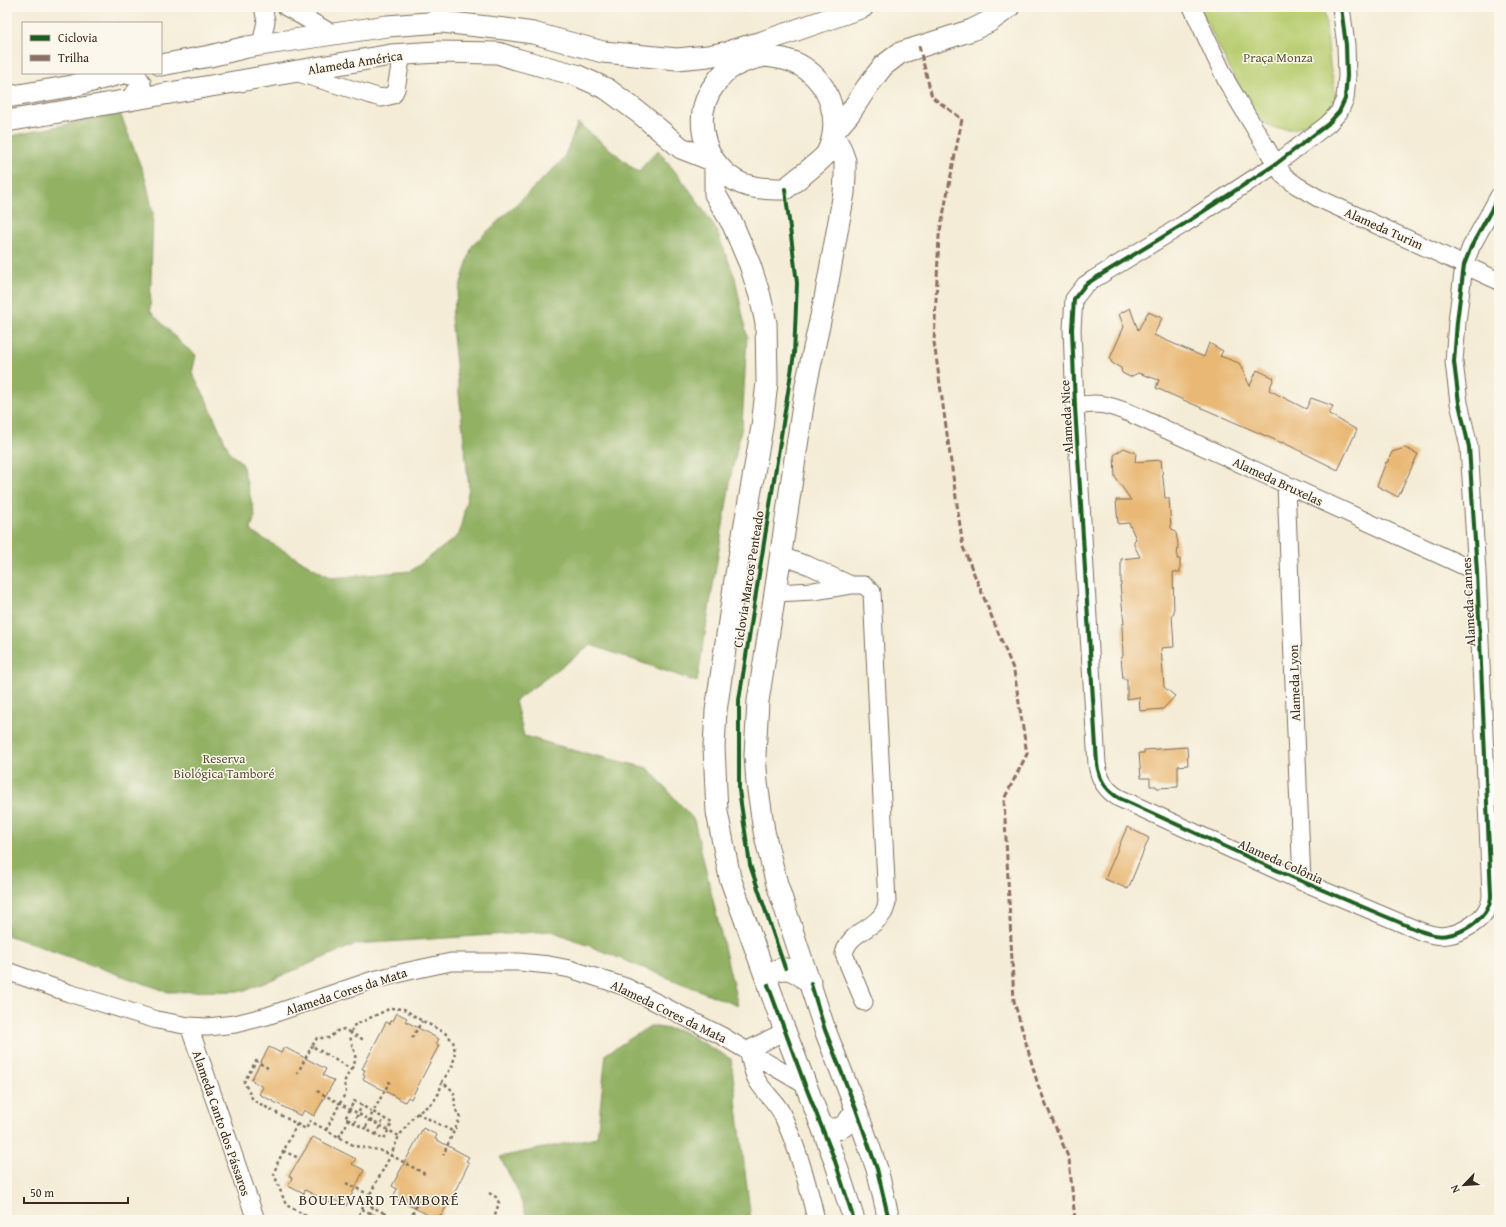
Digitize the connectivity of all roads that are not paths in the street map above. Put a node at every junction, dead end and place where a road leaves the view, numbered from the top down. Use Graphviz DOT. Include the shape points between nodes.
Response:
graph roads {
  1 [pos="263,7"];
  2 [pos="286,7"];
  3 [pos="863,7"];
  4 [pos="1009,7"];
  5 [pos="1192,7"];
  6 [pos="1341,7"];
  7 [pos="440,15"];
  8 [pos="333,34"];
  9 [pos="762,42"];
  10 [pos="261,45"];
  11 [pos="723,53"];
  12 [pos="402,54"];
  13 [pos="210,56"];
  14 [pos="746,60"];
  15 [pos="162,65"];
  16 [pos="295,72"];
  17 [pos="119,74"];
  18 [pos="130,74"];
  19 [pos="213,85"];
  20 [pos="7,97"];
  21 [pos="130,100"];
  22 [pos="850,113"];
  23 [pos="7,121"];
  24 [pos="833,134"];
  25 [pos="680,148"];
  26 [pos="845,161"];
  27 [pos="714,162"];
  28 [pos="1276,164"];
  29 [pos="715,194"];
  30 [pos="1499,196"];
  31 [pos="1464,265"];
  32 [pos="1499,281"];
  33 [pos="1075,407"];
  34 [pos="1286,485"];
  35 [pos="781,556"];
  36 [pos="1477,572"];
  37 [pos="851,585"];
  38 [pos="775,593"];
  39 [pos="1100,778"];
  40 [pos="1302,882"];
  41 [pos="1465,929"];
  42 [pos="7,971"];
  43 [pos="768,984"];
  44 [pos="811,984"];
  45 [pos="864,1002"];
  46 [pos="189,1026"];
  47 [pos="785,1031"];
  48 [pos="748,1050"];
  49 [pos="805,1085"];
  50 [pos="856,1109"];
  51 [pos="819,1120"];
  52 [pos="256,1220"];
  53 [pos="816,1220"];
  54 [pos="854,1220"];
  55 [pos="889,1220"];
  1 -- 10 [label="street" via="266,21"];
  2 -- 8 [label="street"];
  3 -- 9 [label="main road"];
  4 -- 22 [label="main road" via="972,30 900,53 883,66"];
  5 -- 28 [label="street" via="1227,82"];
  6 -- 28 [label="street" via="1346,45 1345,99 1339,112 1328,124"];
  7 -- 8 [label="main road"];
  7 -- 11 [label="main road" via="533,33 603,52 677,59"];
  8 -- 10 [label="main road"];
  9 -- 11 [label="main road"];
  9 -- 14 [label="main road"];
  10 -- 13 [label="main road"];
  11 -- 14 [label="main road"];
  12 -- 16 [label="main road, Alameda América"];
  12 -- 16 [label="street" via="396,89 393,95 381,98"];
  12 -- 25 [label="main road, Alameda América" via="498,53 576,75 607,89"];
  13 -- 15 [label="main road"];
  13 -- 19 [label="main road" via="197,66 197,72 199,80 204,84"];
  14 -- 24 [label="main road" via="765,56 785,58 807,70 828,95 833,114"];
  14 -- 27 [label="main road" via="724,72 709,92 702,115 703,139"];
  16 -- 19 [label="main road, Alameda América"];
  17 -- 20 [label="main road" via="72,86"];
  18 -- 21 [label="main road" via="135,75 140,83 140,90"];
  19 -- 21 [label="main road, Alameda América"];
  21 -- 23 [label="main road, Alameda América"];
  22 -- 24 [label="main road"];
  22 -- 26 [label="main road"];
  24 -- 26 [label="main road"];
  24 -- 27 [label="main road" via="826,155 785,189 750,187 730,177"];
  25 -- 27 [label="main road, Alameda América"];
  25 -- 29 [label="main road, Alameda América"];
  26 -- 35 [label="main road" via="844,193 806,385"];
  27 -- 29 [label="main road"];
  28 -- 31 [label="street, Alameda Turim" via="1284,176 1318,198"];
  28 -- 33 [label="street, Alameda Nice" via="1094,279 1079,292 1074,299 1072,310"];
  29 -- 43 [label="main road, Alameda América" via="733,225 750,265 766,323 768,382 727,631 716,711 714,748 717,812 730,878"];
  30 -- 31 [label="street, Alameda Cannes"];
  31 -- 32 [label="street, Alameda Turim"];
  31 -- 36 [label="street, Alameda Cannes" via="1456,322 1454,362 1459,403 1469,447"];
  33 -- 34 [label="street, Alameda Bruxelas" via="1094,403 1121,409"];
  33 -- 39 [label="street, Alameda Nice" via="1096,754"];
  34 -- 36 [label="street, Alameda Bruxelas"];
  34 -- 40 [label="street, Alameda Lyon"];
  35 -- 37 [label="street"];
  35 -- 38 [label="main road"];
  36 -- 41 [label="street, Alameda Cannes" via="1491,895 1486,912"];
  37 -- 38 [label="street" via="814,591"];
  37 -- 45 [label="street" via="864,585 872,592 887,903 883,913 852,938 844,954"];
  38 -- 44 [label="main road" via="758,701 755,755 759,807 770,857"];
  39 -- 40 [label="street, Alameda Colônia" via="1113,795"];
  40 -- 41 [label="street, Alameda Colônia" via="1420,931 1438,936"];
  42 -- 46 [label="street, Alameda Cores da Mata" via="157,1020"];
  43 -- 44 [label="main road" via="770,974 785,968 797,973"];
  43 -- 47 [label="main road, Alameda América"];
  44 -- 50 [label="main road" via="825,1030"];
  46 -- 48 [label="street, Alameda Cores da Mata" via="235,1024 370,981 451,962 519,962 570,968 626,988"];
  46 -- 52 [label="street, Alameda Canto dos Pássaros"];
  47 -- 48 [label="street"];
  47 -- 49 [label="main road, Alameda América"];
  48 -- 49 [label="street, Alameda Cores da Mata"];
  48 -- 53 [label="street" via="758,1082 780,1110 797,1150"];
  49 -- 51 [label="main road, Alameda América"];
  50 -- 51 [label="main road" via="848,1124 834,1130 824,1128"];
  50 -- 55 [label="main road" via="877,1169"];
  51 -- 54 [label="main road, Alameda América"];
}
